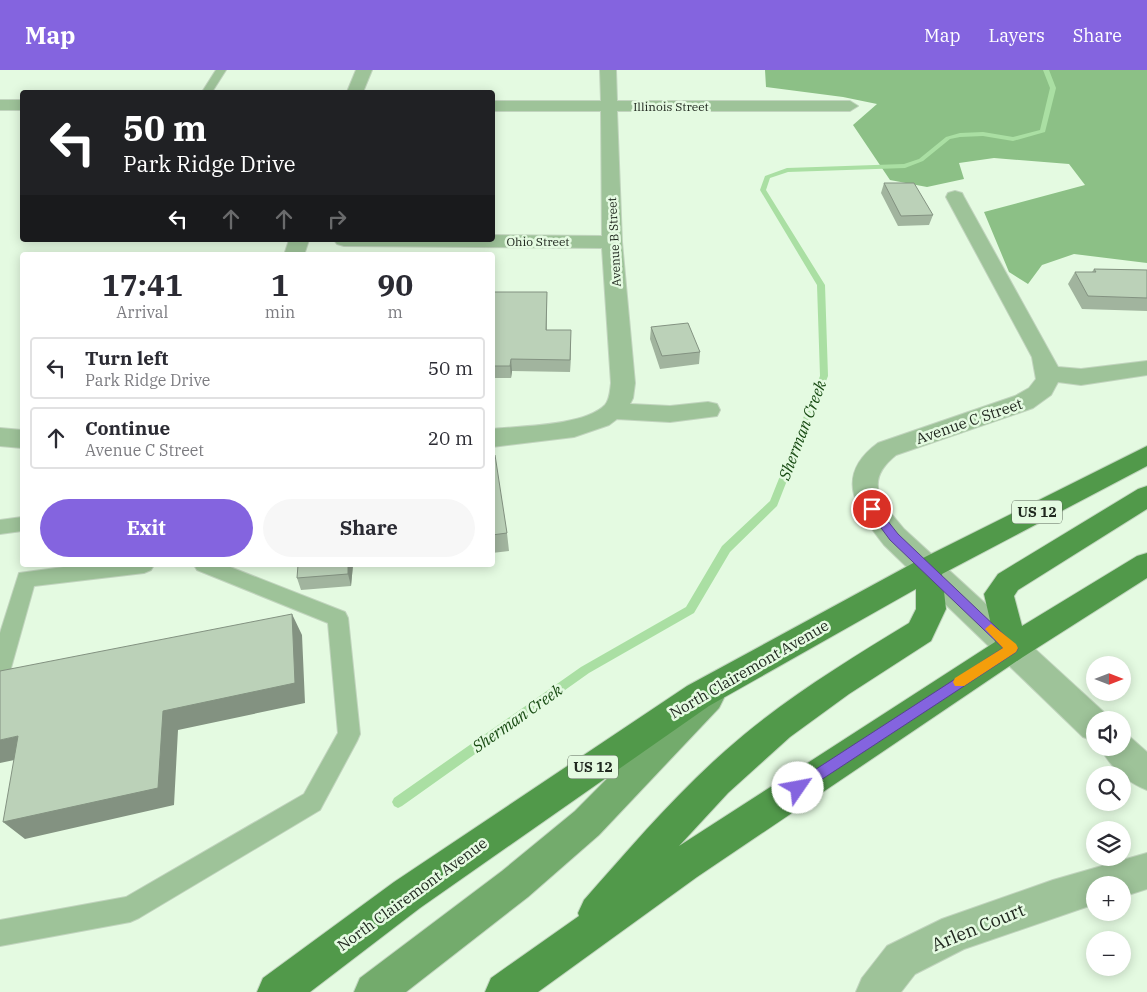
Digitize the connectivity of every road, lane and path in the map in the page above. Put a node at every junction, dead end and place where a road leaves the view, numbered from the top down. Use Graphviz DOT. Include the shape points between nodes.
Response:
graph roads {
  1 [pos="221,70"];
  2 [pos="364,70"];
  3 [pos="608,70"];
  4 [pos="208,90"];
  5 [pos="356,90"];
  6 [pos="0,105"];
  7 [pos="20,105"];
  8 [pos="495,106"];
  9 [pos="610,106"];
  10 [pos="850,106"];
  11 [pos="955,197"];
  12 [pos="495,241"];
  13 [pos="612,242"];
  14 [pos="1147,368"];
  15 [pos="1048,373"];
  16 [pos="708,410"];
  17 [pos="613,411"];
  18 [pos="0,437"];
  19 [pos="495,438"];
  20 [pos="20,439"];
  21 [pos="1147,456"];
  22 [pos="1147,496"];
  23 [pos="20,524"];
  24 [pos="0,527"];
  25 [pos="1147,564"];
  26 [pos="111,567"];
  27 [pos="209,567"];
  28 [pos="927,569"];
  29 [pos="28,572"];
  30 [pos="4,641"];
  31 [pos="1012,648"];
  32 [pos="0,668"];
  33 [pos="725,681"];
  34 [pos="1086,718"];
  35 [pos="1127,756"];
  36 [pos="1147,774"];
  37 [pos="1147,871"];
  38 [pos="1130,876"];
  39 [pos="1086,889"];
  40 [pos="0,933"];
  41 [pos="565,949"];
  42 [pos="277,992"];
  43 [pos="374,992"];
  44 [pos="505,992"];
  45 [pos="876,992"];
  1 -- 4 [label="lane"];
  2 -- 5 [label="street"];
  3 -- 9 [label="street, Avenue B Street"];
  6 -- 7 [label="street"];
  8 -- 9 [label="street, Illinois Street"];
  9 -- 10 [label="street, Illinois Street"];
  9 -- 13 [label="street, Avenue B Street"];
  11 -- 15 [label="street" via="1043,357"];
  12 -- 13 [label="street, Ohio Street"];
  13 -- 17 [label="street, Avenue B Street" via="623,383 621,398"];
  14 -- 15 [label="street" via="1080,376"];
  15 -- 28 [label="street, Avenue C Street" via="1046,386 1038,395 887,449 874,457 866,469 864,482 872,509 894,537"];
  16 -- 17 [label="street" via="670,414"];
  17 -- 19 [label="street" via="574,428"];
  18 -- 20 [label="street"];
  21 -- 28 [label="main road, North Clairemont Avenue / US 12"];
  22 -- 31 [label="main road" via="1008,582 998,594"];
  23 -- 24 [label="lane"];
  25 -- 31 [label="main road"];
  26 -- 29 [label="lane"];
  27 -- 40 [label="lane" via="338,618 349,734 312,802 130,909"];
  28 -- 31 [label="street, Avenue C Street"];
  28 -- 33 [label="main road, North Clairemont Avenue / US 12"];
  28 -- 41 [label="main road" via="932,610 929,621 920,632 759,743 687,811"];
  29 -- 30 [label="lane"];
  30 -- 32 [label="lane"];
  31 -- 34 [label="street, Avenue C Street"];
  31 -- 41 [label="main road" via="684,864"];
  33 -- 42 [label="main road, North Clairemont Avenue / US 12" via="698,696 407,895"];
  33 -- 43 [label="main road" via="587,823 515,884"];
  35 -- 36 [label="street"];
  37 -- 38 [label="street"];
  39 -- 45 [label="street, Arlen Court" via="956,934 901,960"];
  41 -- 44 [label="main road"];
}
